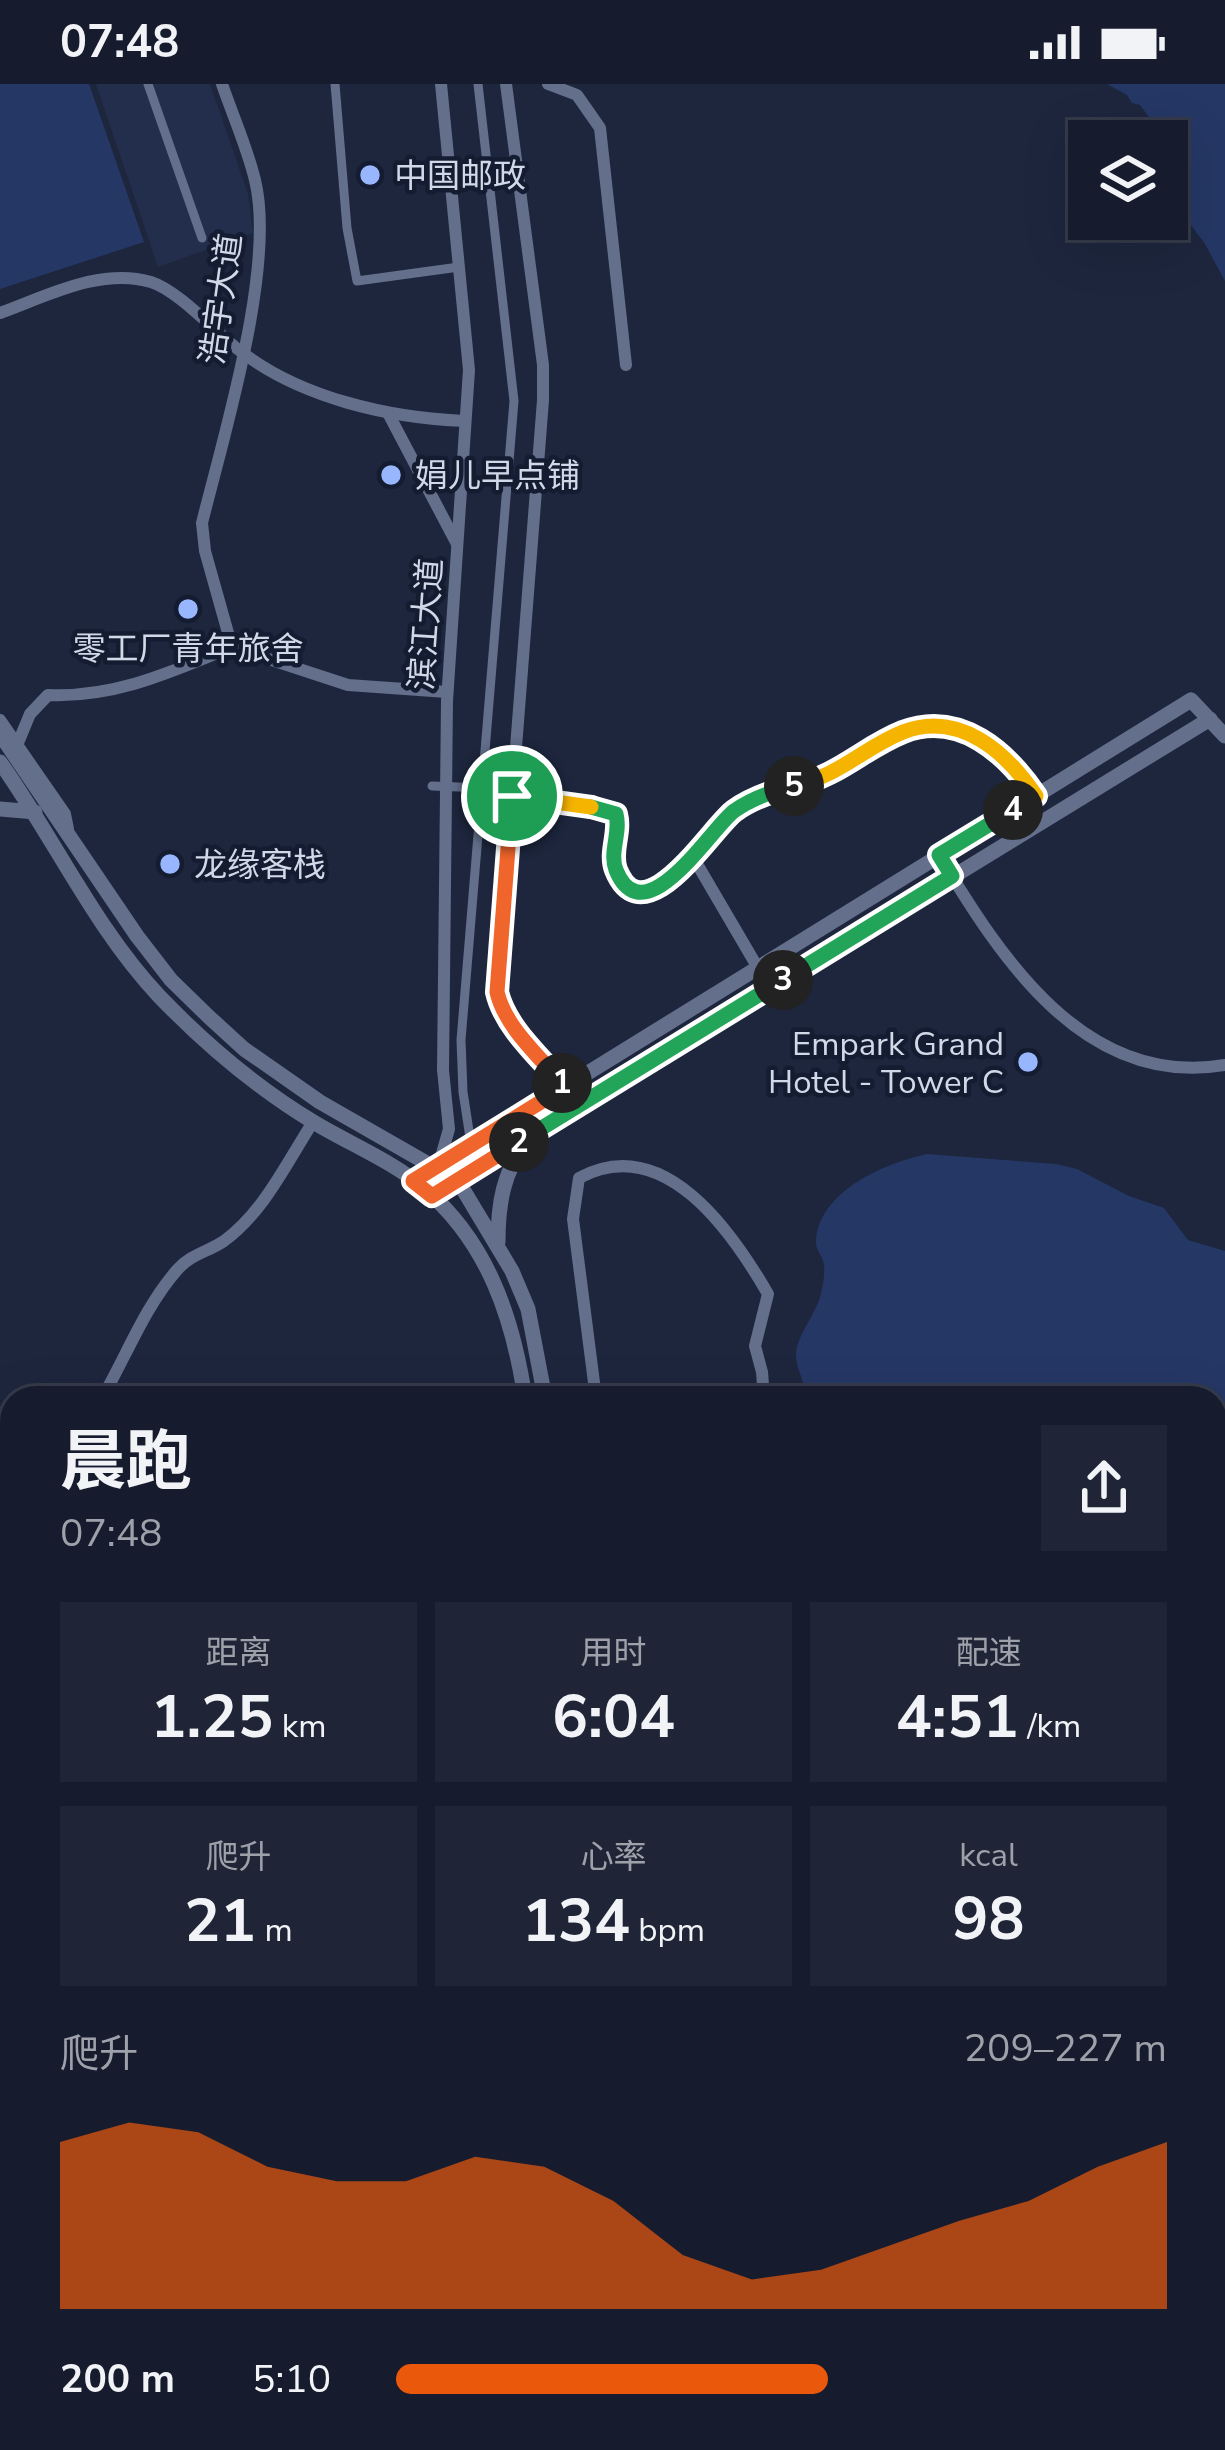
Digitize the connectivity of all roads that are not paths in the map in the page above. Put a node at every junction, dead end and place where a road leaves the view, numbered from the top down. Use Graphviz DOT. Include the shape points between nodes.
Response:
graph roads {
  1 [pos="148,84"];
  2 [pos="222,84"];
  3 [pos="335,84"];
  4 [pos="440,84"];
  5 [pos="478,84"];
  6 [pos="506,84"];
  7 [pos="548,84"];
  8 [pos="202,238"];
  9 [pos="459,267"];
  10 [pos="0,313"];
  11 [pos="243,354"];
  12 [pos="626,365"];
  13 [pos="388,413"];
  14 [pos="465,421"];
  15 [pos="457,544"];
  16 [pos="232,647"];
  17 [pos="447,692"];
  18 [pos="1210,719"];
  19 [pos="0,720"];
  20 [pos="0,734"];
  21 [pos="1225,736"];
  22 [pos="18,743"];
  23 [pos="0,762"];
  24 [pos="432,786"];
  25 [pos="484,788"];
  26 [pos="512,796"];
  27 [pos="1036,796"];
  28 [pos="0,809"];
  29 [pos="35,812"];
  30 [pos="68,829"];
  31 [pos="939,855"];
  32 [pos="693,857"];
  33 [pos="952,876"];
  34 [pos="104,885"];
  35 [pos="87,896"];
  36 [pos="758,968"];
  37 [pos="1225,1065"];
  38 [pos="565,1087"];
  39 [pos="313,1121"];
  40 [pos="532,1134"];
  41 [pos="471,1144"];
  42 [pos="438,1166"];
  43 [pos="458,1180"];
  44 [pos="413,1181"];
  45 [pos="432,1196"];
  46 [pos="498,1245"];
  47 [pos="108,1386"];
  48 [pos="523,1386"];
  49 [pos="543,1386"];
  50 [pos="594,1386"];
  51 [pos="763,1386"];
  1 -- 8 [label="street"];
  2 -- 11 [label="street, 浩宇大道" via="256,183 260,252"];
  3 -- 9 [label="street" via="357,281"];
  4 -- 9 [label="street, 滨江大道"];
  5 -- 25 [label="street" via="514,401"];
  6 -- 26 [label="street" via="543,365"];
  7 -- 12 [label="street" via="577,95 600,128"];
  9 -- 14 [label="street, 滨江大道"];
  10 -- 11 [label="street" via="92,280 155,283"];
  11 -- 13 [label="street" via="310,389"];
  11 -- 16 [label="street, 浩宇大道" via="202,523"];
  13 -- 14 [label="street"];
  13 -- 15 [label="street"];
  14 -- 15 [label="street, 滨江大道"];
  15 -- 17 [label="street, 滨江大道"];
  16 -- 17 [label="street" via="348,686"];
  16 -- 22 [label="street" via="138,685 48,695"];
  17 -- 42 [label="street, 滨江大道" via="449,1129"];
  18 -- 21 [label="street"];
  18 -- 27 [label="street" via="1191,700"];
  18 -- 33 [label="street"];
  19 -- 22 [label="street"];
  20 -- 30 [label="street"];
  22 -- 30 [label="street"];
  23 -- 29 [label="street"];
  24 -- 25 [label="street"];
  25 -- 41 [label="street" via="461,1040"];
  26 -- 32 [label="street" via="616,814 613,859 637,890 668,882"];
  26 -- 38 [label="street" via="497,992 500,1008"];
  27 -- 31 [label="street"];
  27 -- 32 [label="street" via="998,749 950,728 925,728 903,732 835,774 755,798 730,813"];
  28 -- 29 [label="street"];
  29 -- 35 [label="street"];
  30 -- 34 [label="street"];
  31 -- 33 [label="street"];
  31 -- 36 [label="street"];
  32 -- 36 [label="street"];
  33 -- 37 [label="street" via="999,950 1072,1027 1160,1065"];
  33 -- 40 [label="street"];
  34 -- 35 [label="street"];
  34 -- 42 [label="street" via="172,980 244,1049 339,1114"];
  35 -- 39 [label="street" via="182,1019"];
  36 -- 38 [label="street"];
  38 -- 41 [label="street"];
  39 -- 44 [label="street"];
  39 -- 47 [label="street" via="255,1212 177,1270"];
  40 -- 43 [label="street"];
  40 -- 46 [label="street" via="507,1174"];
  41 -- 42 [label="street"];
  42 -- 43 [label="street"];
  42 -- 44 [label="street"];
  43 -- 45 [label="street"];
  43 -- 46 [label="street"];
  44 -- 45 [label="street"];
  45 -- 48 [label="street" via="494,1280"];
  46 -- 49 [label="street" via="528,1309"];
  50 -- 51 [label="street" via="573,1219 579,1178 637,1165 709,1211 768,1294 755,1346"];
}
